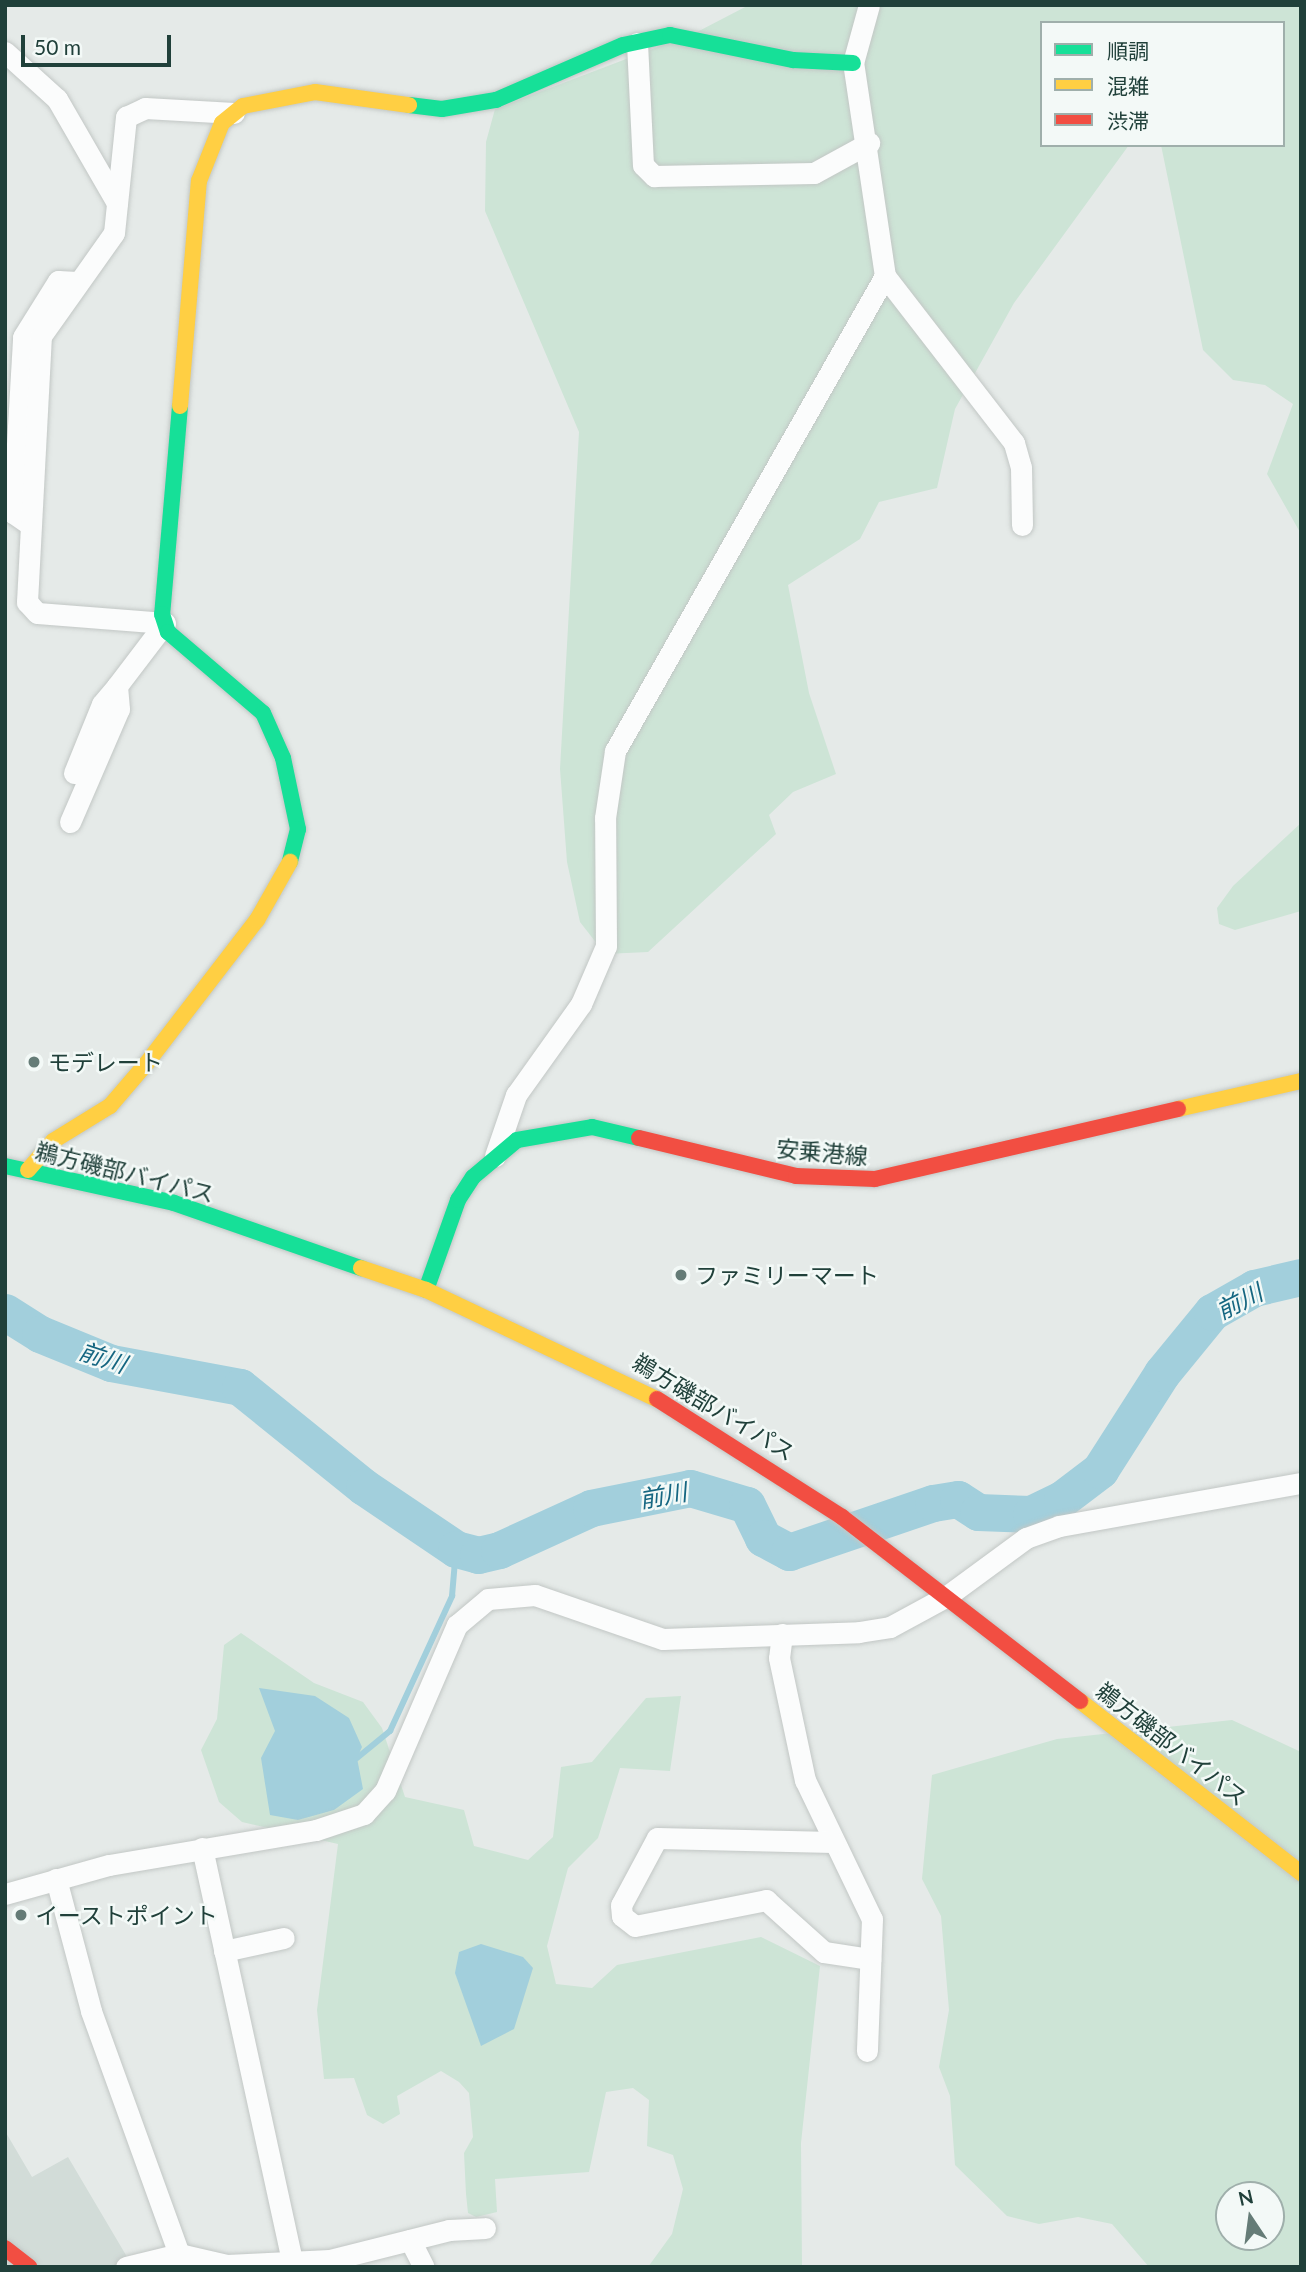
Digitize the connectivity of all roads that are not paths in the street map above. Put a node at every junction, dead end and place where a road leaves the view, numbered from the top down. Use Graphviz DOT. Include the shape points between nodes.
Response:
graph roads {
  1 [pos="869,5"];
  2 [pos="637,43"];
  3 [pos="5,52"];
  4 [pos="853,63"];
  5 [pos="234,113"];
  6 [pos="869,144"];
  7 [pos="118,205"];
  8 [pos="885,276"];
  9 [pos="1022,525"];
  10 [pos="165,623"];
  11 [pos="117,686"];
  12 [pos="74,773"];
  13 [pos="70,822"];
  14 [pos="1301,1081"];
  15 [pos="495,1156"];
  16 [pos="5,1166"];
  17 [pos="28,1171"];
  18 [pos="426,1290"];
  19 [pos="1301,1483"];
  20 [pos="947,1596"];
  21 [pos="782,1634"];
  22 [pos="833,1842"];
  23 [pos="202,1848"];
  24 [pos="1301,1873"];
  25 [pos="56,1880"];
  26 [pos="5,1894"];
  27 [pos="284,1938"];
  28 [pos="224,1951"];
  29 [pos="870,1959"];
  30 [pos="867,2051"];
  31 [pos="485,2228"];
  32 [pos="410,2240"];
  33 [pos="5,2248"];
  34 [pos="179,2253"];
  35 [pos="292,2260"];
  36 [pos="29,2267"];
  37 [pos="126,2267"];
  38 [pos="424,2267"];
  1 -- 4 [label="street"];
  2 -- 4 [label="main road" via="670,35 830,65"];
  2 -- 5 [label="main road" via="496,100 442,109 315,92 276,97"];
  2 -- 6 [label="street" via="643,165 654,176 814,173"];
  3 -- 7 [label="street" via="57,99"];
  4 -- 6 [label="street"];
  5 -- 7 [label="street" via="135,110 122,126"];
  5 -- 10 [label="main road" via="222,123 199,181"];
  6 -- 8 [label="street"];
  7 -- 10 [label="street" via="114,233 41,336 25,591 31,608"];
  8 -- 9 [label="street" via="1013,443 1021,467"];
  8 -- 15 [label="street" via="615,751 605,818 606,946 580,1004 516,1095"];
  10 -- 11 [label="street"];
  10 -- 17 [label="main road" via="264,713 284,758 298,829 296,852 257,920 146,1065 110,1106 53,1140"];
  11 -- 12 [label="street" via="102,704"];
  11 -- 13 [label="street" via="119,709"];
  14 -- 15 [label="main road, 安乗港線" via="876,1180 796,1176 592,1127 542,1131"];
  15 -- 18 [label="main road, 安乗港線" via="458,1200"];
  16 -- 17 [label="main road, 鵜方磯部バイパス"];
  17 -- 18 [label="main road, 鵜方磯部バイパス" via="174,1203"];
  18 -- 20 [label="main road, 鵜方磯部バイパス" via="631,1382 842,1517"];
  19 -- 20 [label="street" via="1059,1526 980,1566"];
  20 -- 21 [label="street" via="890,1627"];
  20 -- 24 [label="main road, 鵜方磯部バイパス"];
  21 -- 22 [label="street" via="779,1658 805,1780"];
  21 -- 23 [label="street" via="663,1639 535,1595 488,1599 457,1625 385,1791 364,1814 316,1830"];
  22 -- 29 [label="street" via="872,1919"];
  22 -- 29 [label="street" via="657,1838 621,1905 622,1916 635,1926 766,1900 824,1952"];
  23 -- 25 [label="street"];
  23 -- 28 [label="street"];
  25 -- 26 [label="street"];
  25 -- 34 [label="street" via="91,2011"];
  27 -- 28 [label="street"];
  28 -- 35 [label="street"];
  29 -- 30 [label="street"];
  31 -- 32 [label="street"];
  32 -- 35 [label="street" via="357,2255"];
  32 -- 38 [label="street"];
  33 -- 36 [label="main road"];
  34 -- 35 [label="street" via="227,2264"];
  34 -- 37 [label="street"];
}
